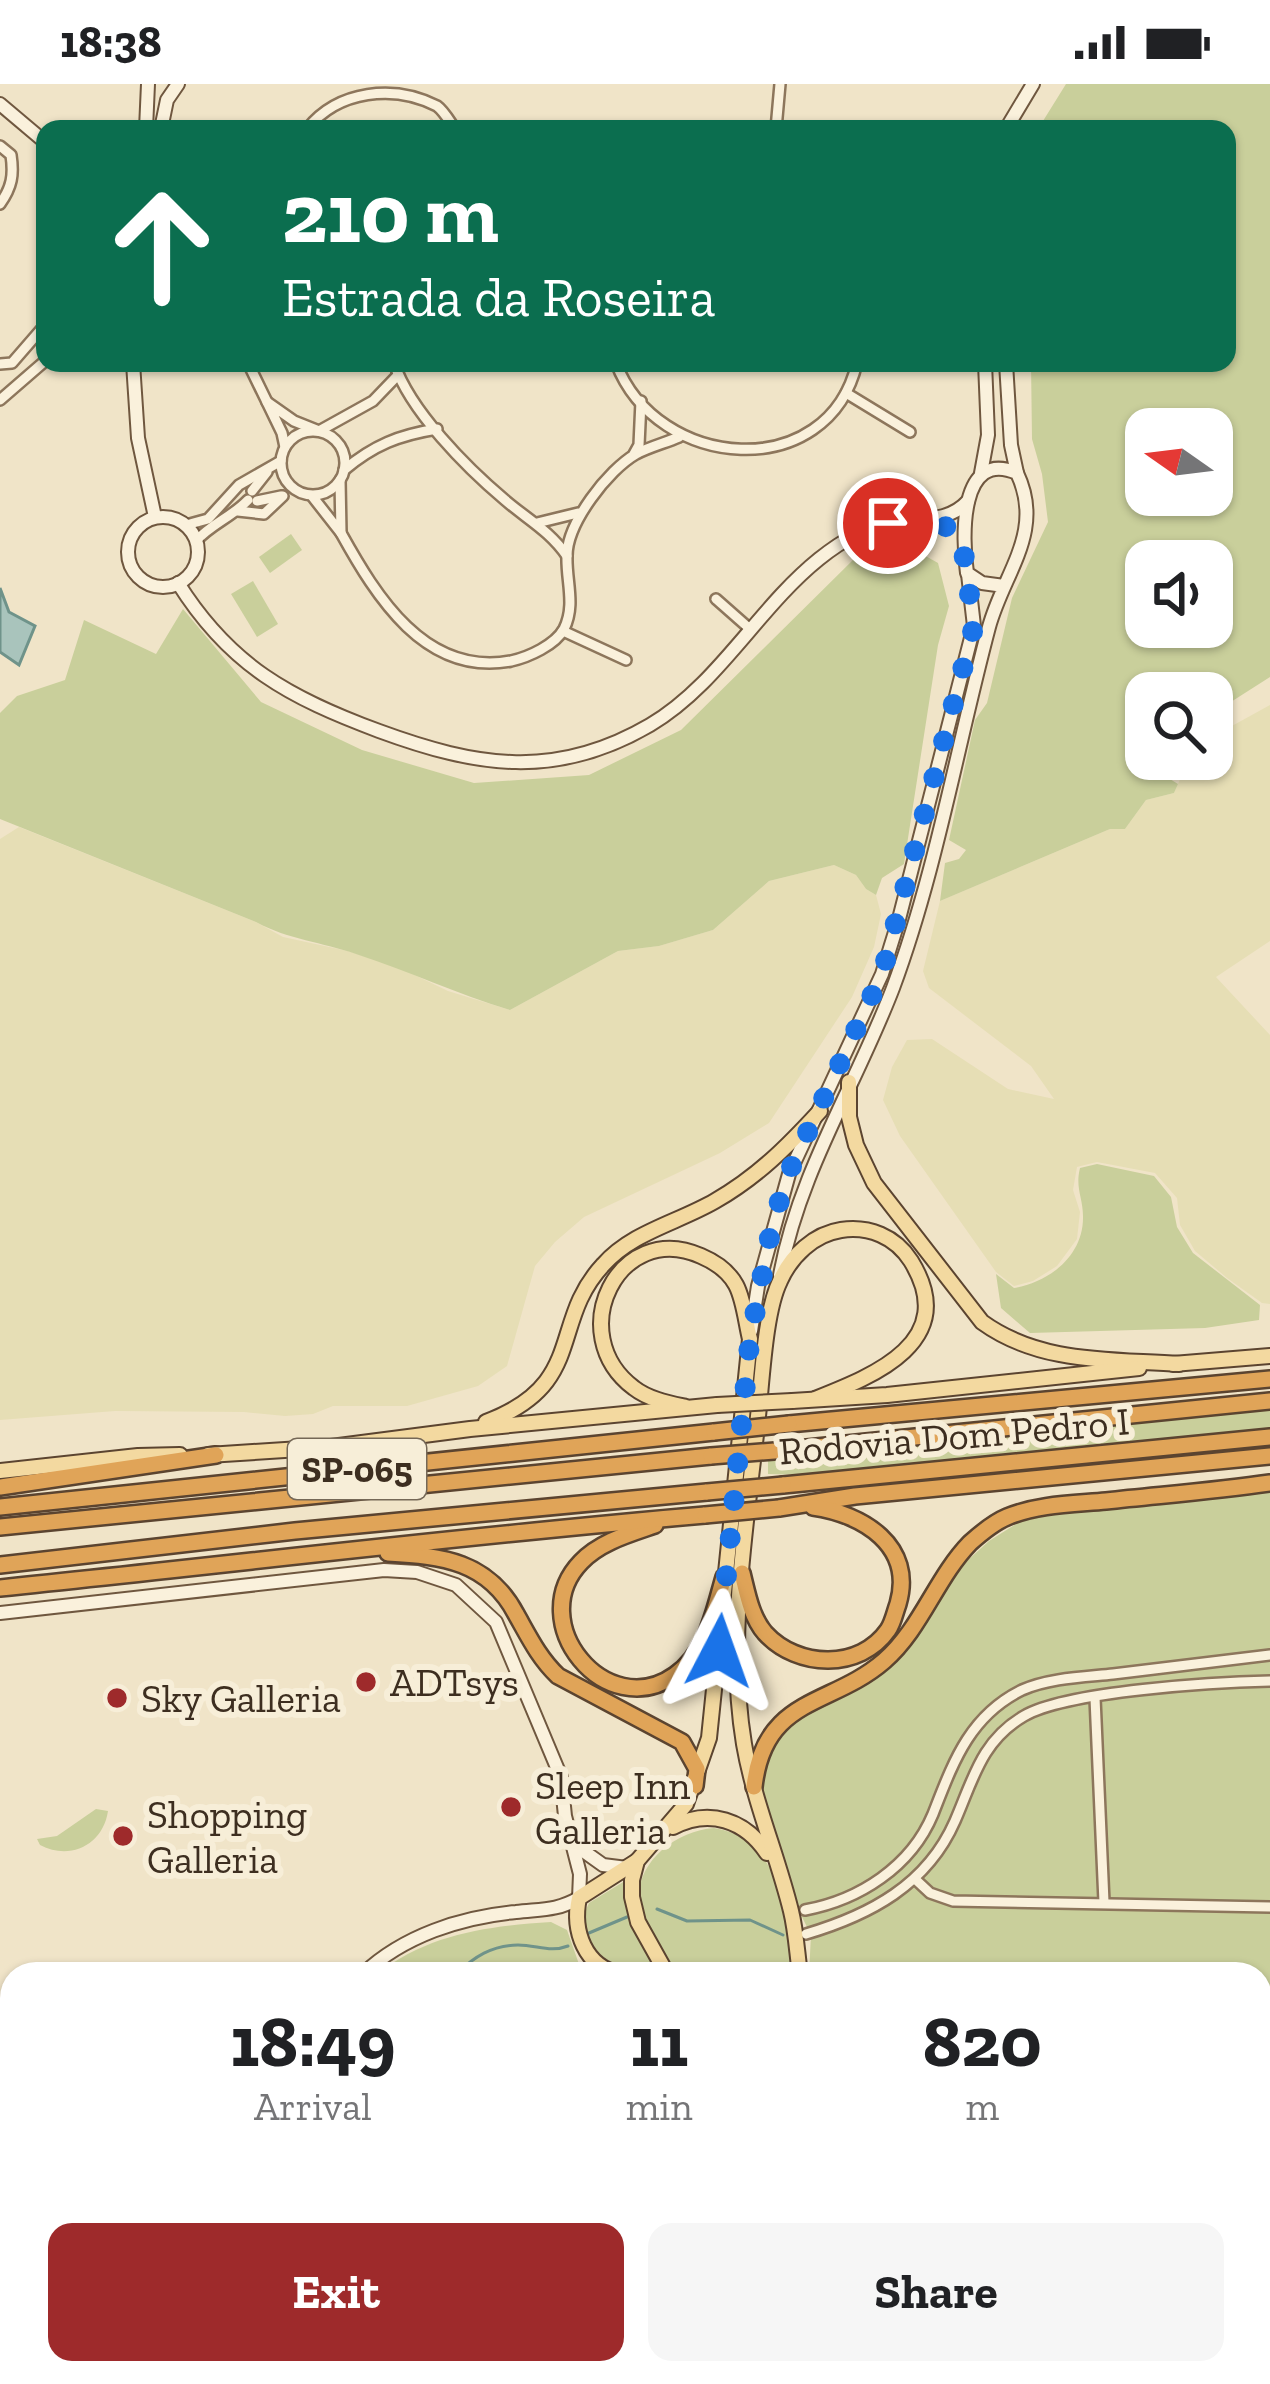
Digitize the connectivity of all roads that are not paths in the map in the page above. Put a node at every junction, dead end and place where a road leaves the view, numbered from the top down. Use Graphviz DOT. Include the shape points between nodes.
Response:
graph roads {
  1 [pos="148,84"];
  2 [pos="178,84"];
  3 [pos="780,84"];
  4 [pos="1033,84"];
  5 [pos="360,87"];
  6 [pos="0,104"];
  7 [pos="146,120"];
  8 [pos="163,120"];
  9 [pos="317,120"];
  10 [pos="448,120"];
  11 [pos="777,120"];
  12 [pos="1011,120"];
  13 [pos="36,134"];
  14 [pos="0,146"];
  15 [pos="0,204"];
  16 [pos="36,335"];
  17 [pos="0,364"];
  18 [pos="36,370"];
  19 [pos="133,372"];
  20 [pos="252,372"];
  21 [pos="394,372"];
  22 [pos="398,372"];
  23 [pos="620,372"];
  24 [pos="853,372"];
  25 [pos="985,372"];
  26 [pos="1007,372"];
  27 [pos="846,393"];
  28 [pos="0,400"];
  29 [pos="641,401"];
  30 [pos="267,402"];
  31 [pos="437,429"];
  32 [pos="319,431"];
  33 [pos="910,432"];
  34 [pos="679,436"];
  35 [pos="285,447"];
  36 [pos="633,455"];
  37 [pos="281,461"];
  38 [pos="267,472"];
  39 [pos="981,473"];
  40 [pos="1017,473"];
  41 [pos="342,475"];
  42 [pos="288,493"];
  43 [pos="250,496"];
  44 [pos="312,496"];
  45 [pos="968,500"];
  46 [pos="226,502"];
  47 [pos="238,511"];
  48 [pos="579,512"];
  49 [pos="155,517"];
  50 [pos="930,520"];
  51 [pos="537,523"];
  52 [pos="186,525"];
  53 [pos="341,533"];
  54 [pos="196,541"];
  55 [pos="962,541"];
  56 [pos="566,556"];
  57 [pos="967,573"];
  58 [pos="178,583"];
  59 [pos="1004,586"];
  60 [pos="716,599"];
  61 [pos="751,629"];
  62 [pos="563,631"];
  63 [pos="626,660"];
  64 [pos="849,1082"];
  65 [pos="820,1111"];
  66 [pos="779,1282"];
  67 [pos="750,1339"];
  68 [pos="1270,1356"];
  69 [pos="1179,1364"];
  70 [pos="1270,1378"];
  71 [pos="815,1399"];
  72 [pos="1270,1401"];
  73 [pos="686,1407"];
  74 [pos="470,1429"];
  75 [pos="1270,1436"];
  76 [pos="216,1455"];
  77 [pos="1270,1456"];
  78 [pos="0,1471"];
  79 [pos="1270,1483"];
  80 [pos="0,1487"];
  81 [pos="798,1504"];
  82 [pos="0,1507"];
  83 [pos="676,1517"];
  84 [pos="0,1527"];
  85 [pos="362,1552"];
  86 [pos="0,1565"];
  87 [pos="742,1573"];
  88 [pos="724,1576"];
  89 [pos="0,1588"];
  90 [pos="0,1613"];
  91 [pos="1270,1655"];
  92 [pos="1270,1681"];
  93 [pos="1095,1698"];
  94 [pos="695,1786"];
  95 [pos="754,1787"];
  96 [pos="668,1830"];
  97 [pos="574,1844"];
  98 [pos="632,1864"];
  99 [pos="776,1867"];
  100 [pos="915,1879"];
  101 [pos="579,1898"];
  102 [pos="1104,1903"];
  103 [pos="1270,1906"];
  104 [pos="805,1910"];
  105 [pos="806,1934"];
  106 [pos="380,1962"];
  107 [pos="597,1962"];
  108 [pos="660,1962"];
  109 [pos="798,1962"];
  1 -- 7 [label="street"];
  2 -- 8 [label="street"];
  3 -- 11 [label="street"];
  4 -- 12 [label="street"];
  5 -- 9 [label="street"];
  5 -- 10 [label="street" via="409,94"];
  6 -- 13 [label="street"];
  14 -- 15 [label="street" via="11,154 14,174"];
  16 -- 17 [label="street" via="12,363"];
  18 -- 28 [label="street"];
  19 -- 49 [label="street"];
  20 -- 30 [label="street"];
  21 -- 32 [label="street" via="373,401"];
  22 -- 31 [label="street"];
  23 -- 29 [label="street"];
  24 -- 27 [label="street"];
  25 -- 39 [label="street"];
  26 -- 40 [label="street"];
  27 -- 33 [label="street"];
  27 -- 34 [label="street" via="785,443 736,451"];
  29 -- 34 [label="street"];
  29 -- 36 [label="street"];
  30 -- 32 [label="street"];
  30 -- 35 [label="street"];
  31 -- 41 [label="street" via="376,446"];
  31 -- 51 [label="street" via="475,475"];
  32 -- 35 [label="street"];
  32 -- 41 [label="street" via="337,441"];
  34 -- 36 [label="street"];
  35 -- 37 [label="street"];
  36 -- 48 [label="street"];
  37 -- 38 [label="street"];
  37 -- 42 [label="street"];
  38 -- 43 [label="street"];
  38 -- 46 [label="street" via="239,485"];
  39 -- 40 [label="street"];
  39 -- 45 [label="street"];
  40 -- 59 [label="street" via="1027,530"];
  41 -- 44 [label="street"];
  41 -- 53 [label="street"];
  42 -- 43 [label="street"];
  42 -- 44 [label="street"];
  42 -- 47 [label="street" via="264,514"];
  43 -- 46 [label="street"];
  43 -- 47 [label="street"];
  44 -- 53 [label="street"];
  45 -- 50 [label="street"];
  45 -- 55 [label="street"];
  46 -- 52 [label="street"];
  47 -- 54 [label="street"];
  48 -- 51 [label="street"];
  48 -- 56 [label="street"];
  49 -- 52 [label="street"];
  49 -- 58 [label="street" via="132,537 130,562 155,586"];
  50 -- 55 [label="street"];
  50 -- 61 [label="street" via="888,523 844,541"];
  51 -- 56 [label="street"];
  52 -- 54 [label="street"];
  53 -- 62 [label="street" via="372,587 431,647 501,663 527,658"];
  54 -- 58 [label="street" via="196,563"];
  55 -- 57 [label="street"];
  56 -- 62 [label="street" via="571,602"];
  57 -- 59 [label="street"];
  57 -- 65 [label="street" via="974,626 899,919"];
  58 -- 61 [label="street" via="230,651 292,695 413,743 498,764 601,750 653,723"];
  59 -- 64 [label="street" via="892,988"];
  60 -- 61 [label="street"];
  62 -- 63 [label="street"];
  64 -- 66 [label="street" via="802,1192"];
  64 -- 69 [label="main road" via="852,1131 874,1183 982,1322 1048,1354"];
  65 -- 67 [label="street" via="772,1225"];
  65 -- 74 [label="main road" via="760,1173 620,1246 584,1294 556,1370 531,1399"];
  66 -- 71 [label="main road" via="808,1243 858,1228 892,1241 919,1276 920,1326 900,1359"];
  66 -- 87 [label="main road"];
  67 -- 73 [label="main road" via="736,1286 716,1263 688,1250 657,1250 609,1285 600,1313 614,1370 637,1391"];
  67 -- 88 [label="main road"];
  68 -- 69 [label="main road"];
  69 -- 71 [label="main road"];
  70 -- 82 [label="highway, SP-065, bridge"];
  71 -- 73 [label="main road, bridge"];
  72 -- 84 [label="highway, Rodovia Dom Pedro I / SP-065, bridge"];
  73 -- 74 [label="main road"];
  74 -- 76 [label="main road"];
  75 -- 86 [label="highway, Rodovia Dom Pedro I / SP-065, bridge"];
  76 -- 78 [label="main road"];
  76 -- 80 [label="highway"];
  77 -- 81 [label="highway, SP-065"];
  79 -- 95 [label="highway" via="1004,1517 949,1568 882,1663 782,1722 764,1748"];
  81 -- 83 [label="highway, SP-065, bridge"];
  81 -- 87 [label="highway" via="859,1518 880,1532 903,1588 891,1628 867,1651 810,1659 764,1632"];
  83 -- 85 [label="highway, SP-065"];
  83 -- 88 [label="highway" via="610,1541 567,1580 560,1605 575,1657 593,1676 619,1685 674,1676 704,1641"];
  85 -- 89 [label="highway, SP-065"];
  85 -- 94 [label="highway" via="473,1567 512,1605 558,1676 682,1742 697,1769"];
  87 -- 95 [label="main road" via="739,1688"];
  88 -- 94 [label="main road" via="709,1738"];
  90 -- 97 [label="street" via="384,1570 439,1578 496,1622 561,1777"];
  91 -- 104 [label="street" via="1024,1689 966,1737 903,1859 855,1896"];
  92 -- 93 [label="street"];
  93 -- 100 [label="street" via="1026,1714 989,1745 944,1843"];
  93 -- 102 [label="street"];
  94 -- 96 [label="main road"];
  95 -- 99 [label="main road"];
  96 -- 98 [label="main road"];
  96 -- 99 [label="main road" via="693,1819 726,1820 758,1839"];
  97 -- 98 [label="street" via="602,1865"];
  97 -- 101 [label="street"];
  98 -- 101 [label="main road"];
  98 -- 108 [label="main road" via="638,1922"];
  99 -- 109 [label="main road"];
  100 -- 102 [label="street" via="953,1901"];
  100 -- 105 [label="street" via="873,1910"];
  101 -- 106 [label="street" via="557,1910 492,1915 417,1936"];
  101 -- 107 [label="main road" via="581,1940"];
  102 -- 103 [label="street"];
}
